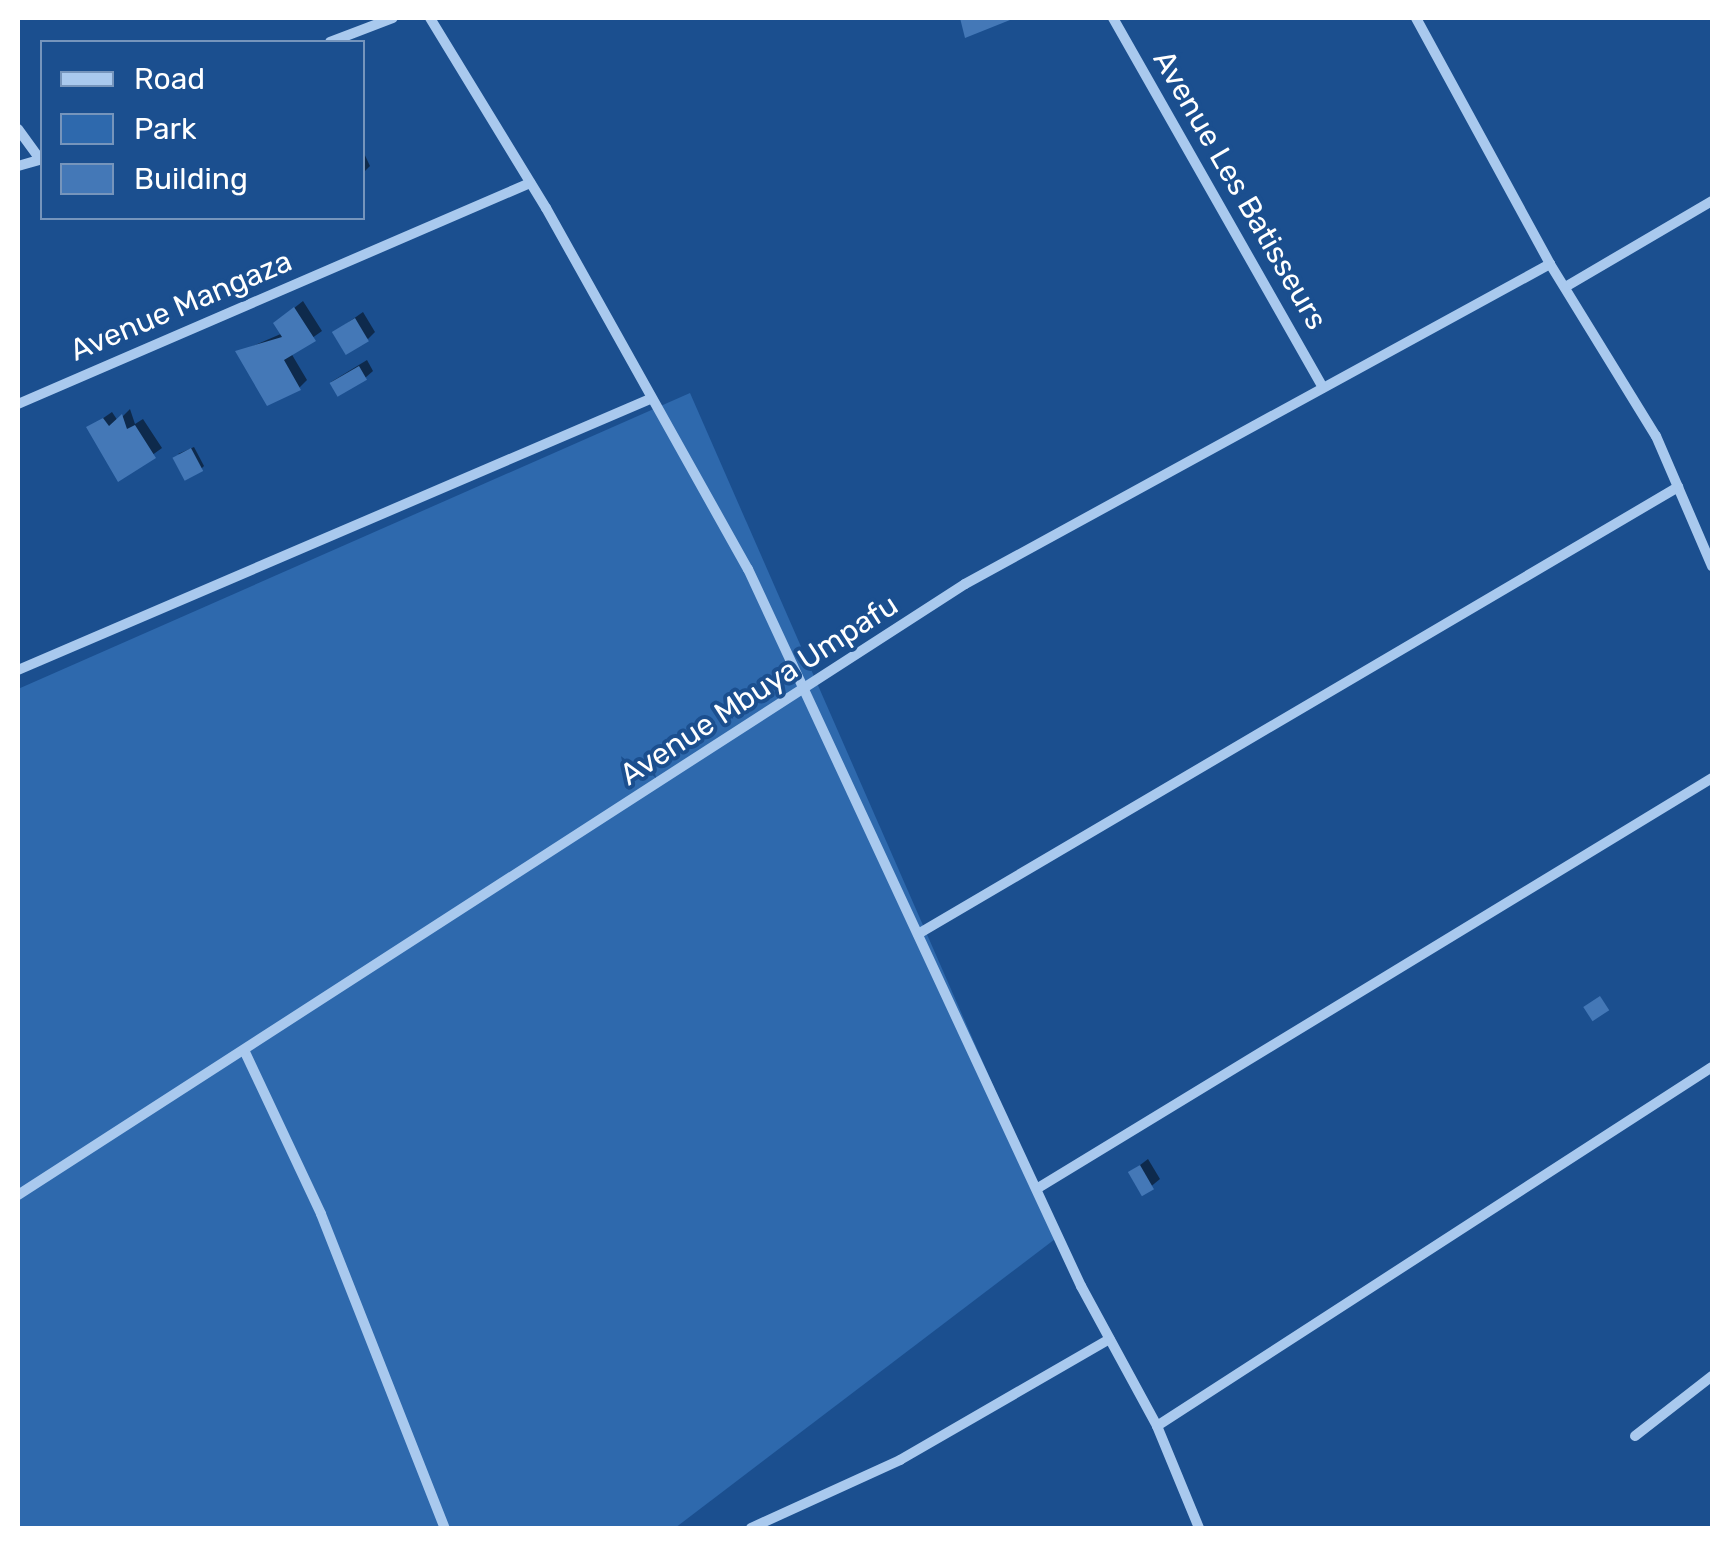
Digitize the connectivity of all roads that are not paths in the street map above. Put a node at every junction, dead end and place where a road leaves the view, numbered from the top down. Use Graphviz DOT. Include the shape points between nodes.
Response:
graph roads {
  1 [pos="393,18"];
  2 [pos="430,18"];
  3 [pos="1113,18"];
  4 [pos="1416,18"];
  5 [pos="335,40"];
  6 [pos="18,130"];
  7 [pos="40,158"];
  8 [pos="530,183"];
  9 [pos="1712,201"];
  10 [pos="1550,264"];
  11 [pos="1567,286"];
  12 [pos="1322,387"];
  13 [pos="650,399"];
  14 [pos="18,404"];
  15 [pos="1678,488"];
  16 [pos="1712,566"];
  17 [pos="18,670"];
  18 [pos="803,694"];
  19 [pos="1712,778"];
  20 [pos="918,934"];
  21 [pos="244,1050"];
  22 [pos="1712,1067"];
  23 [pos="1038,1188"];
  24 [pos="18,1195"];
  25 [pos="1110,1339"];
  26 [pos="1712,1376"];
  27 [pos="1157,1426"];
  28 [pos="1635,1436"];
  29 [pos="446,1528"];
  30 [pos="751,1528"];
  31 [pos="1199,1528"];
  1 -- 5 [label="street"];
  2 -- 8 [label="street"];
  3 -- 12 [label="street, Avenue Les Batisseurs"];
  4 -- 10 [label="street"];
  6 -- 7 [label="street"];
  8 -- 13 [label="street"];
  8 -- 14 [label="street, Avenue Mangaza"];
  9 -- 11 [label="street"];
  10 -- 11 [label="street"];
  10 -- 12 [label="street, Avenue Mbuya Umpafu"];
  11 -- 15 [label="street" via="1656,436"];
  12 -- 18 [label="street, Avenue Mbuya Umpafu" via="965,584"];
  13 -- 17 [label="street"];
  13 -- 18 [label="street" via="748,569"];
  15 -- 16 [label="street"];
  15 -- 20 [label="street"];
  18 -- 20 [label="street"];
  18 -- 21 [label="street, Avenue Mbuya Umpafu"];
  19 -- 23 [label="street"];
  20 -- 23 [label="street"];
  21 -- 24 [label="street, Avenue Mbuya Umpafu"];
  21 -- 29 [label="street" via="321,1214"];
  22 -- 27 [label="street"];
  23 -- 25 [label="street"];
  25 -- 27 [label="street"];
  25 -- 30 [label="street" via="900,1460"];
  26 -- 28 [label="street"];
  27 -- 31 [label="street"];
}
